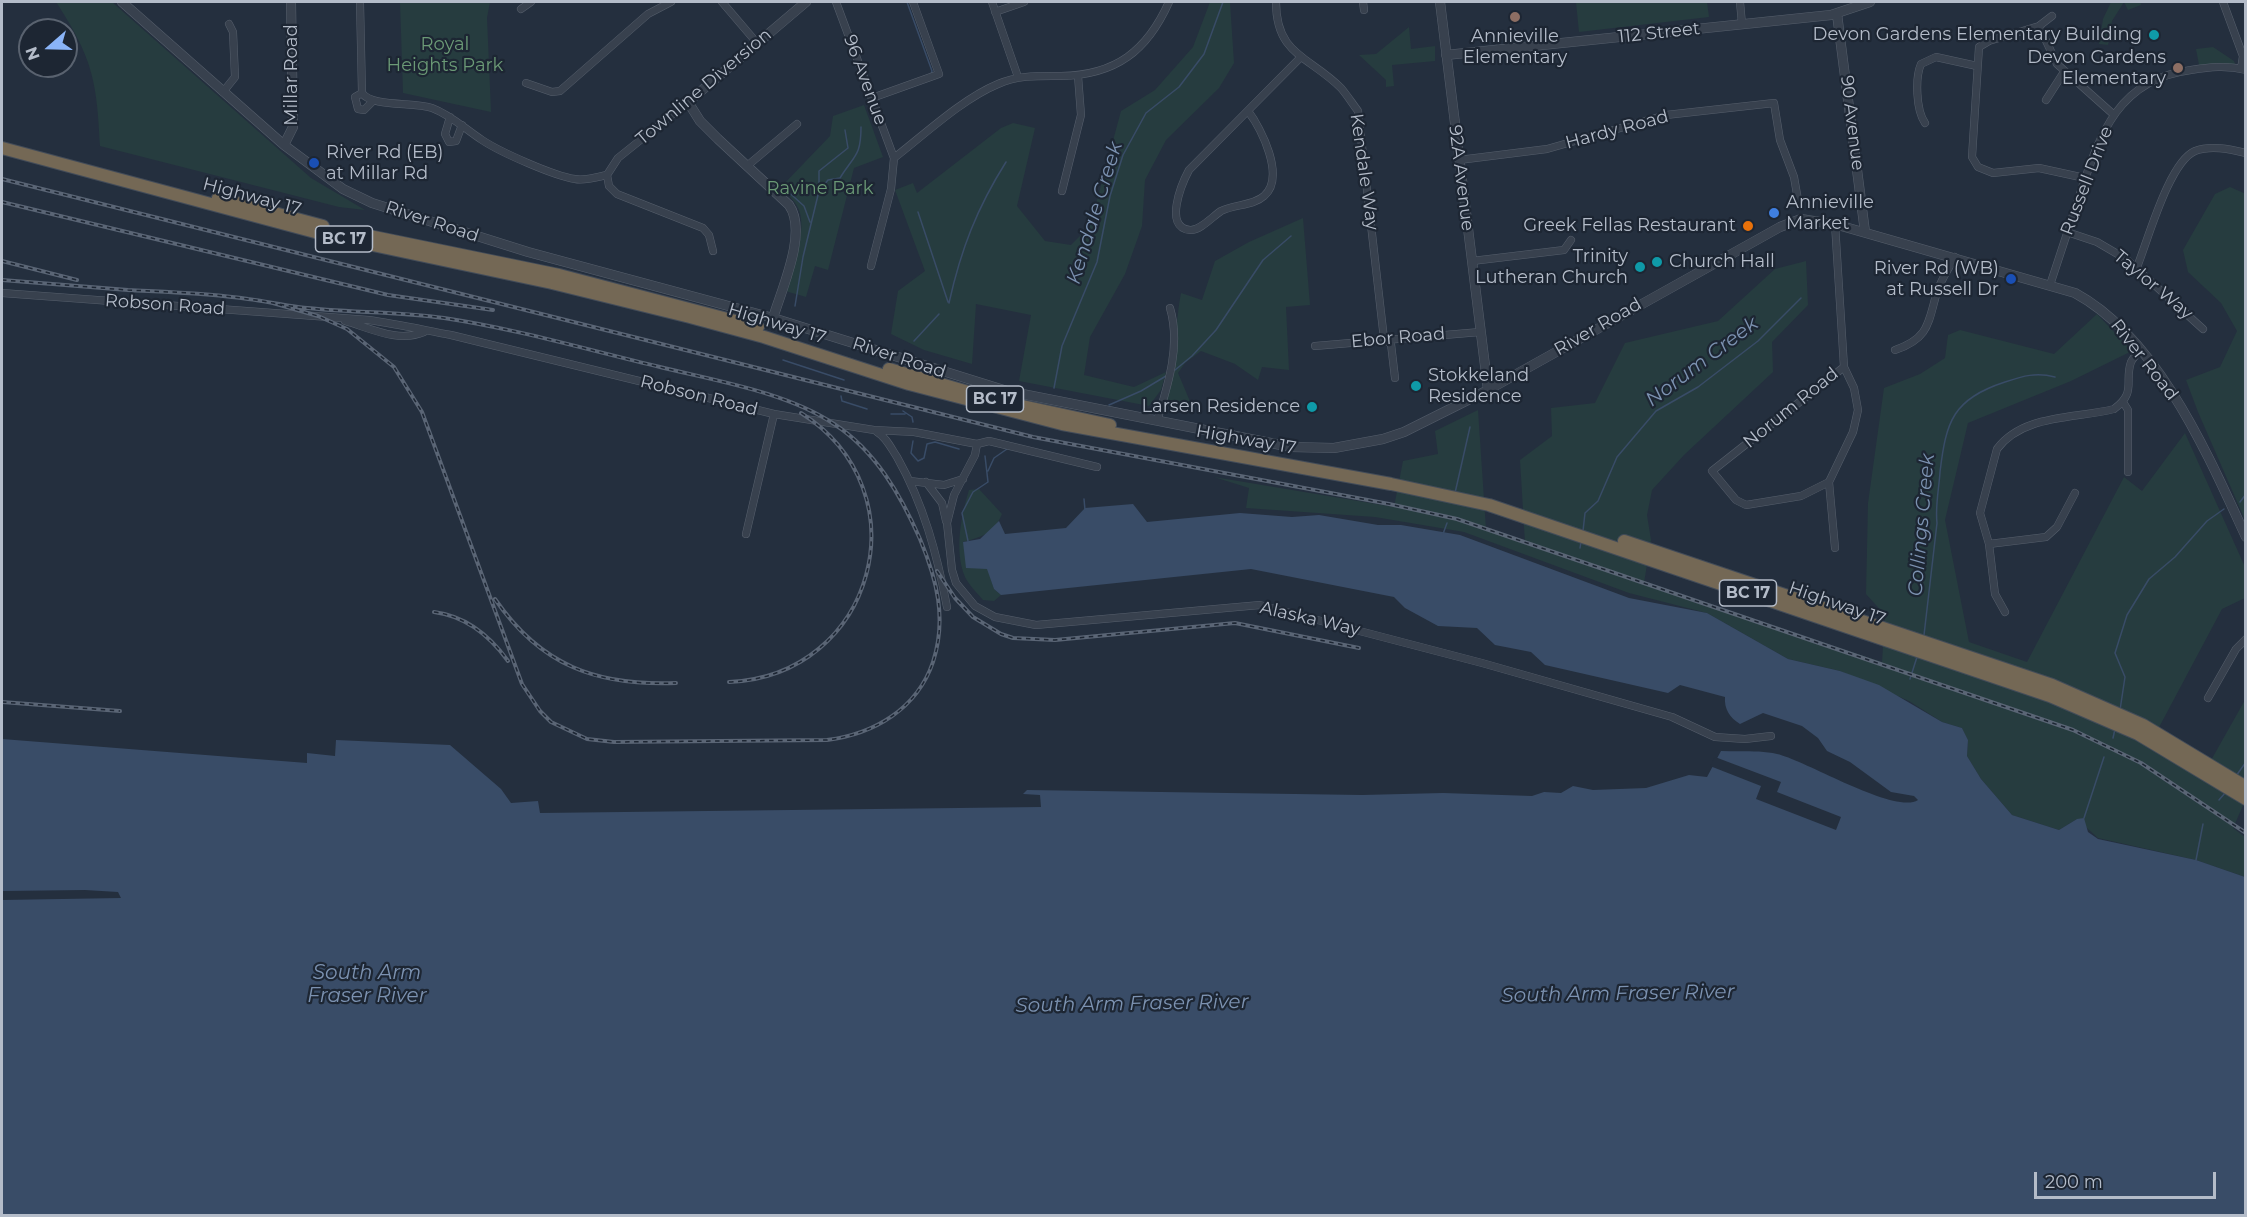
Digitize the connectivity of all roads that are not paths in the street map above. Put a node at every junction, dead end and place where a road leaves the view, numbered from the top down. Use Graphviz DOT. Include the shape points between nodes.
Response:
graph roads {
  1 [pos="122,2"];
  2 [pos="291,2"];
  3 [pos="360,2"];
  4 [pos="531,2"];
  5 [pos="671,2"];
  6 [pos="722,2"];
  7 [pos="806,2"];
  8 [pos="836,2"];
  9 [pos="912,2"];
  10 [pos="992,2"];
  11 [pos="1023,2"];
  12 [pos="1169,2"];
  13 [pos="1276,2"];
  14 [pos="1363,2"];
  15 [pos="1440,2"];
  16 [pos="1740,2"];
  17 [pos="1870,2"];
  18 [pos="2223,2"];
  19 [pos="521,9"];
  20 [pos="1364,10"];
  21 [pos="995,12"];
  22 [pos="1837,14"];
  23 [pos="2052,16"];
  24 [pos="229,24"];
  25 [pos="1742,24"];
  26 [pos="2039,26"];
  27 [pos="757,43"];
  28 [pos="1446,55"];
  29 [pos="1300,58"];
  30 [pos="1977,66"];
  31 [pos="2243,69"];
  32 [pos="2064,72"];
  33 [pos="1078,75"];
  34 [pos="1018,77"];
  35 [pos="526,83"];
  36 [pos="223,92"];
  37 [pos="362,93"];
  38 [pos="872,98"];
  39 [pos="2046,100"];
  40 [pos="372,102"];
  41 [pos="688,102"];
  42 [pos="1248,111"];
  43 [pos="2113,114"];
  44 [pos="450,117"];
  45 [pos="1925,123"];
  46 [pos="797,124"];
  47 [pos="462,125"];
  48 [pos="2,140"];
  49 [pos="284,145"];
  50 [pos="2,148"];
  51 [pos="2246,153"];
  52 [pos="894,158"];
  53 [pos="1459,160"];
  54 [pos="747,166"];
  55 [pos="607,176"];
  56 [pos="2085,178"];
  57 [pos="1062,190"];
  58 [pos="1798,200"];
  59 [pos="1835,224"];
  60 [pos="1865,232"];
  61 [pos="2067,232"];
  62 [pos="1571,240"];
  63 [pos="713,251"];
  64 [pos="1955,257"];
  65 [pos="1472,261"];
  66 [pos="871,266"];
  67 [pos="2137,267"];
  68 [pos="2050,285"];
  69 [pos="2,293"];
  70 [pos="1170,308"];
  71 [pos="329,317"];
  72 [pos="773,318"];
  73 [pos="2203,329"];
  74 [pos="424,332"];
  75 [pos="1480,332"];
  76 [pos="1384,339"];
  77 [pos="1315,346"];
  78 [pos="1895,350"];
  79 [pos="2139,350"];
  80 [pos="1844,367"];
  81 [pos="1395,378"];
  82 [pos="1488,390"];
  83 [pos="2123,402"];
  84 [pos="774,414"];
  85 [pos="1156,421"];
  86 [pos="874,430"];
  87 [pos="977,444"];
  88 [pos="1097,467"];
  89 [pos="2128,472"];
  90 [pos="963,479"];
  91 [pos="910,481"];
  92 [pos="926,482"];
  93 [pos="1829,482"];
  94 [pos="1446,491"];
  95 [pos="2075,493"];
  96 [pos="947,523"];
  97 [pos="746,534"];
  98 [pos="2246,537"];
  99 [pos="1989,544"];
  100 [pos="1835,548"];
  101 [pos="948,607"];
  102 [pos="2005,612"];
  103 [pos="2246,639"];
  104 [pos="2208,698"];
  105 [pos="1771,736"];
  106 [pos="2243,790"];
  1 -- 36 [label="street, River Road"];
  2 -- 49 [label="street, Millar Road" via="293,127"];
  3 -- 37 [label="street"];
  4 -- 19 [label="street"];
  5 -- 35 [label="street" via="648,14 560,91"];
  6 -- 27 [label="street"];
  7 -- 27 [label="street, Townline Diversion"];
  8 -- 38 [label="street, 96 Avenue"];
  9 -- 38 [label="street" via="939,74"];
  10 -- 21 [label="street"];
  11 -- 21 [label="street"];
  12 -- 33 [label="street" via="1137,51 1108,68"];
  13 -- 29 [label="street, Kendale Way" via="1276,17 1284,41"];
  14 -- 20 [label="street"];
  15 -- 28 [label="street, 92A Avenue"];
  16 -- 25 [label="street"];
  17 -- 22 [label="street, 112 Street"];
  18 -- 31 [label="street" via="2243,56"];
  21 -- 34 [label="street"];
  22 -- 25 [label="street, 112 Street"];
  22 -- 60 [label="street, 90 Avenue"];
  23 -- 26 [label="street"];
  24 -- 36 [label="street" via="235,77"];
  25 -- 28 [label="street, 112 Street"];
  26 -- 30 [label="street" via="1982,44"];
  26 -- 32 [label="street"];
  27 -- 41 [label="street, Townline Diversion"];
  28 -- 53 [label="street, 92A Avenue"];
  29 -- 42 [label="street"];
  29 -- 76 [label="street, Kendale Way" via="1342,89 1358,111"];
  30 -- 45 [label="street" via="1936,57 1921,64 1920,111"];
  30 -- 56 [label="street" via="1972,157 1978,167 1993,173 2039,168"];
  31 -- 43 [label="street, Russell Drive" via="2213,67 2160,77"];
  32 -- 39 [label="street"];
  32 -- 43 [label="street"];
  33 -- 34 [label="street"];
  33 -- 57 [label="street" via="1081,115"];
  34 -- 52 [label="street" via="984,91"];
  36 -- 49 [label="street, River Road"];
  37 -- 40 [label="street"];
  37 -- 40 [label="street" via="355,97 358,109 367,109"];
  38 -- 52 [label="street, 96 Avenue"];
  40 -- 44 [label="street" via="408,103"];
  41 -- 54 [label="street" via="700,121"];
  41 -- 55 [label="street, Townline Diversion" via="618,158"];
  42 -- 42 [label="street" via="1268,146 1269,189 1264,196 1222,210 1195,229 1182,227 1176,211 1180,186 1189,171"];
  43 -- 56 [label="street, Russell Drive"];
  44 -- 47 [label="street"];
  44 -- 47 [label="street" via="448,142 456,141"];
  46 -- 54 [label="street"];
  47 -- 55 [label="street" via="495,147 560,175 580,179"];
  48 -- 94 [label="highway, Highway 17 / BC 17" via="332,229 553,274 695,309 1004,402"];
  49 -- 72 [label="street, River Road" via="343,189 397,212"];
  50 -- 94 [label="highway, Highway 17 / BC 17" via="330,236 690,317 909,384 1052,422"];
  51 -- 67 [label="street" via="2210,148 2182,160"];
  52 -- 66 [label="street" via="891,189"];
  53 -- 58 [label="street, Hardy Road" via="1547,149 1666,115 1774,103 1780,140"];
  53 -- 65 [label="street, 92A Avenue"];
  54 -- 72 [label="street" via="789,205 797,221 796,239"];
  55 -- 63 [label="street" via="609,186 617,194 703,228"];
  56 -- 61 [label="street, Russell Drive"];
  59 -- 60 [label="street, River Road"];
  59 -- 80 [label="street, Norum Road"];
  59 -- 82 [label="street, River Road" via="1801,219 1780,227"];
  60 -- 64 [label="street, River Road"];
  61 -- 67 [label="street, Taylor Way" via="2097,242"];
  61 -- 68 [label="street, Russell Drive"];
  62 -- 65 [label="street" via="1564,250"];
  64 -- 68 [label="street, River Road"];
  64 -- 78 [label="street" via="1938,290 1929,326"];
  65 -- 75 [label="street, 92A Avenue"];
  67 -- 73 [label="street, Taylor Way"];
  68 -- 79 [label="street, River Road" via="2094,303 2112,317"];
  69 -- 71 [label="street, Robson Road"];
  70 -- 85 [label="street" via="1174,349"];
  71 -- 74 [label="street, Robson Road" via="369,320"];
  71 -- 74 [label="street, Robson Road" via="392,335 414,336"];
  72 -- 85 [label="street, River Road" via="1007,391"];
  74 -- 84 [label="street, Robson Road" via="451,335"];
  75 -- 76 [label="street, Ebor Road"];
  75 -- 82 [label="street, 92A Avenue"];
  76 -- 77 [label="street, Ebor Road"];
  76 -- 81 [label="street, Kendale Way" via="1391,344"];
  79 -- 83 [label="street" via="2131,363 2130,384"];
  79 -- 98 [label="street, River Road" via="2185,414"];
  80 -- 93 [label="street" via="1854,388 1858,410 1853,432"];
  80 -- 93 [label="street, Norum Road" via="1712,471 1736,500 1746,505 1801,496"];
  82 -- 85 [label="street, River Road" via="1404,432 1334,448 1291,447"];
  83 -- 89 [label="street" via="2128,410"];
  83 -- 99 [label="street" via="2114,409 2031,424 2003,440 1997,449 1980,513"];
  84 -- 86 [label="street, Robson Road"];
  84 -- 97 [label="street"];
  86 -- 87 [label="street, Robson Road" via="914,432"];
  86 -- 91 [label="street" via="886,439"];
  87 -- 88 [label="street, Robson Road" via="989,441"];
  87 -- 90 [label="street, Alaska Way"];
  90 -- 92 [label="street" via="944,485"];
  90 -- 96 [label="street, Alaska Way"];
  91 -- 92 [label="street"];
  91 -- 101 [label="street" via="933,539"];
  92 -- 96 [label="street" via="942,503"];
  93 -- 100 [label="street"];
  94 -- 106 [label="highway, Highway 17 / BC 17" via="1602,538 2100,710"];
  95 -- 99 [label="street" via="2057,527 2046,537"];
  96 -- 105 [label="street, Alaska Way" via="952,570 960,590 984,613 1008,621 1036,625 1260,605 1660,714 1715,737"];
  99 -- 102 [label="street" via="1995,594"];
  103 -- 104 [label="street"];
}
